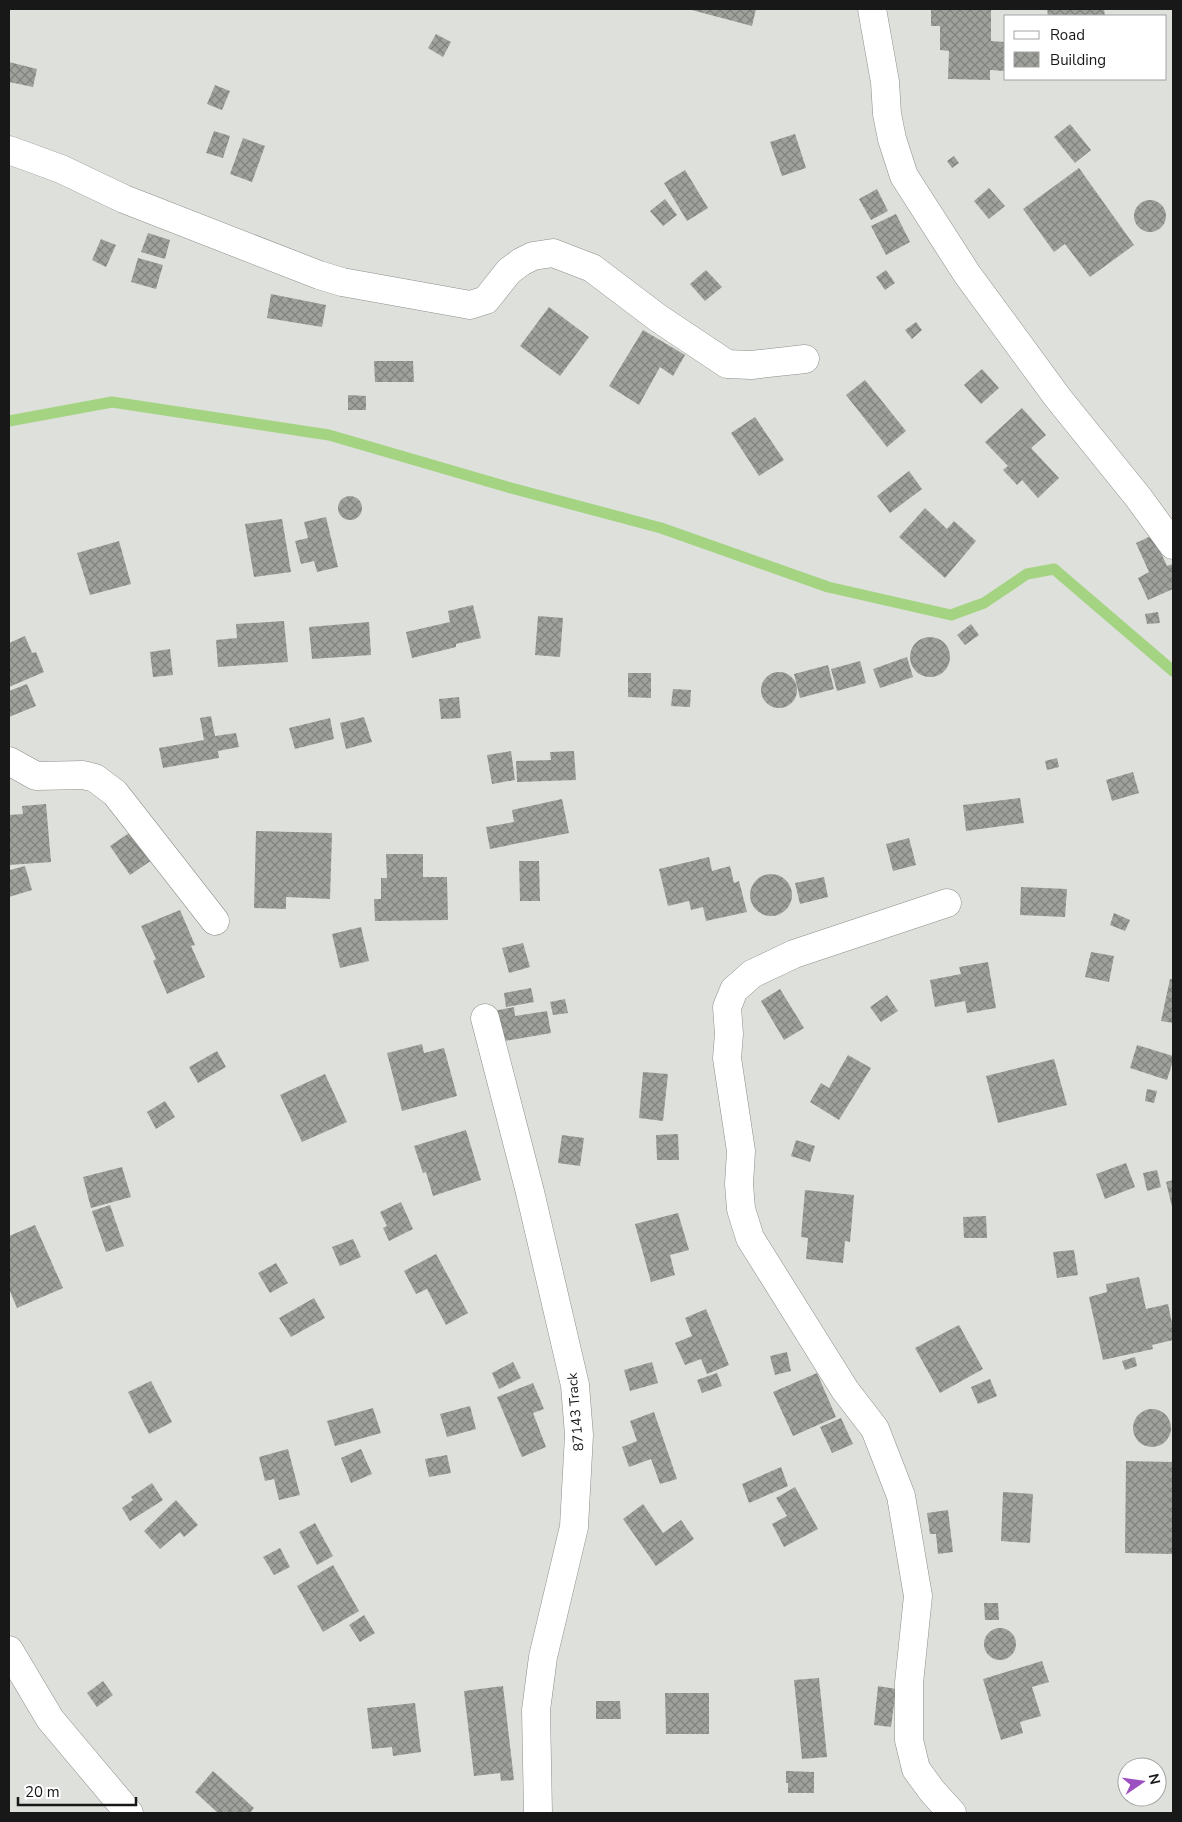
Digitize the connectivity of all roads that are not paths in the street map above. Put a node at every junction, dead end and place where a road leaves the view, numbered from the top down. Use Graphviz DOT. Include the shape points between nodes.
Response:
graph roads {
  1 [pos="872,9"];
  2 [pos="9,150"];
  3 [pos="805,359"];
  4 [pos="1173,546"];
  5 [pos="9,761"];
  6 [pos="947,903"];
  7 [pos="215,921"];
  8 [pos="485,1018"];
  9 [pos="9,1650"];
  10 [pos="129,1813"];
  11 [pos="538,1813"];
  12 [pos="952,1813"];
  1 -- 4 [label="street" via="885,82 887,114 904,176 973,282"];
  2 -- 3 [label="street" via="124,199 342,282 470,305 486,300 509,271 521,262 533,256 553,253 592,268 727,364 751,365"];
  5 -- 7 [label="street" via="36,776 83,775 104,784 115,793"];
  6 -- 12 [label="street" via="794,954 752,974 734,990 727,1007 727,1058 741,1151 740,1209 745,1226 823,1356 875,1429 902,1496 918,1596 909,1683 909,1740 916,1769"];
  8 -- 11 [label="street, 87143 Track" via="575,1385 579,1435 574,1527 543,1656 536,1710"];
  9 -- 10 [label="street" via="50,1719"];
}
